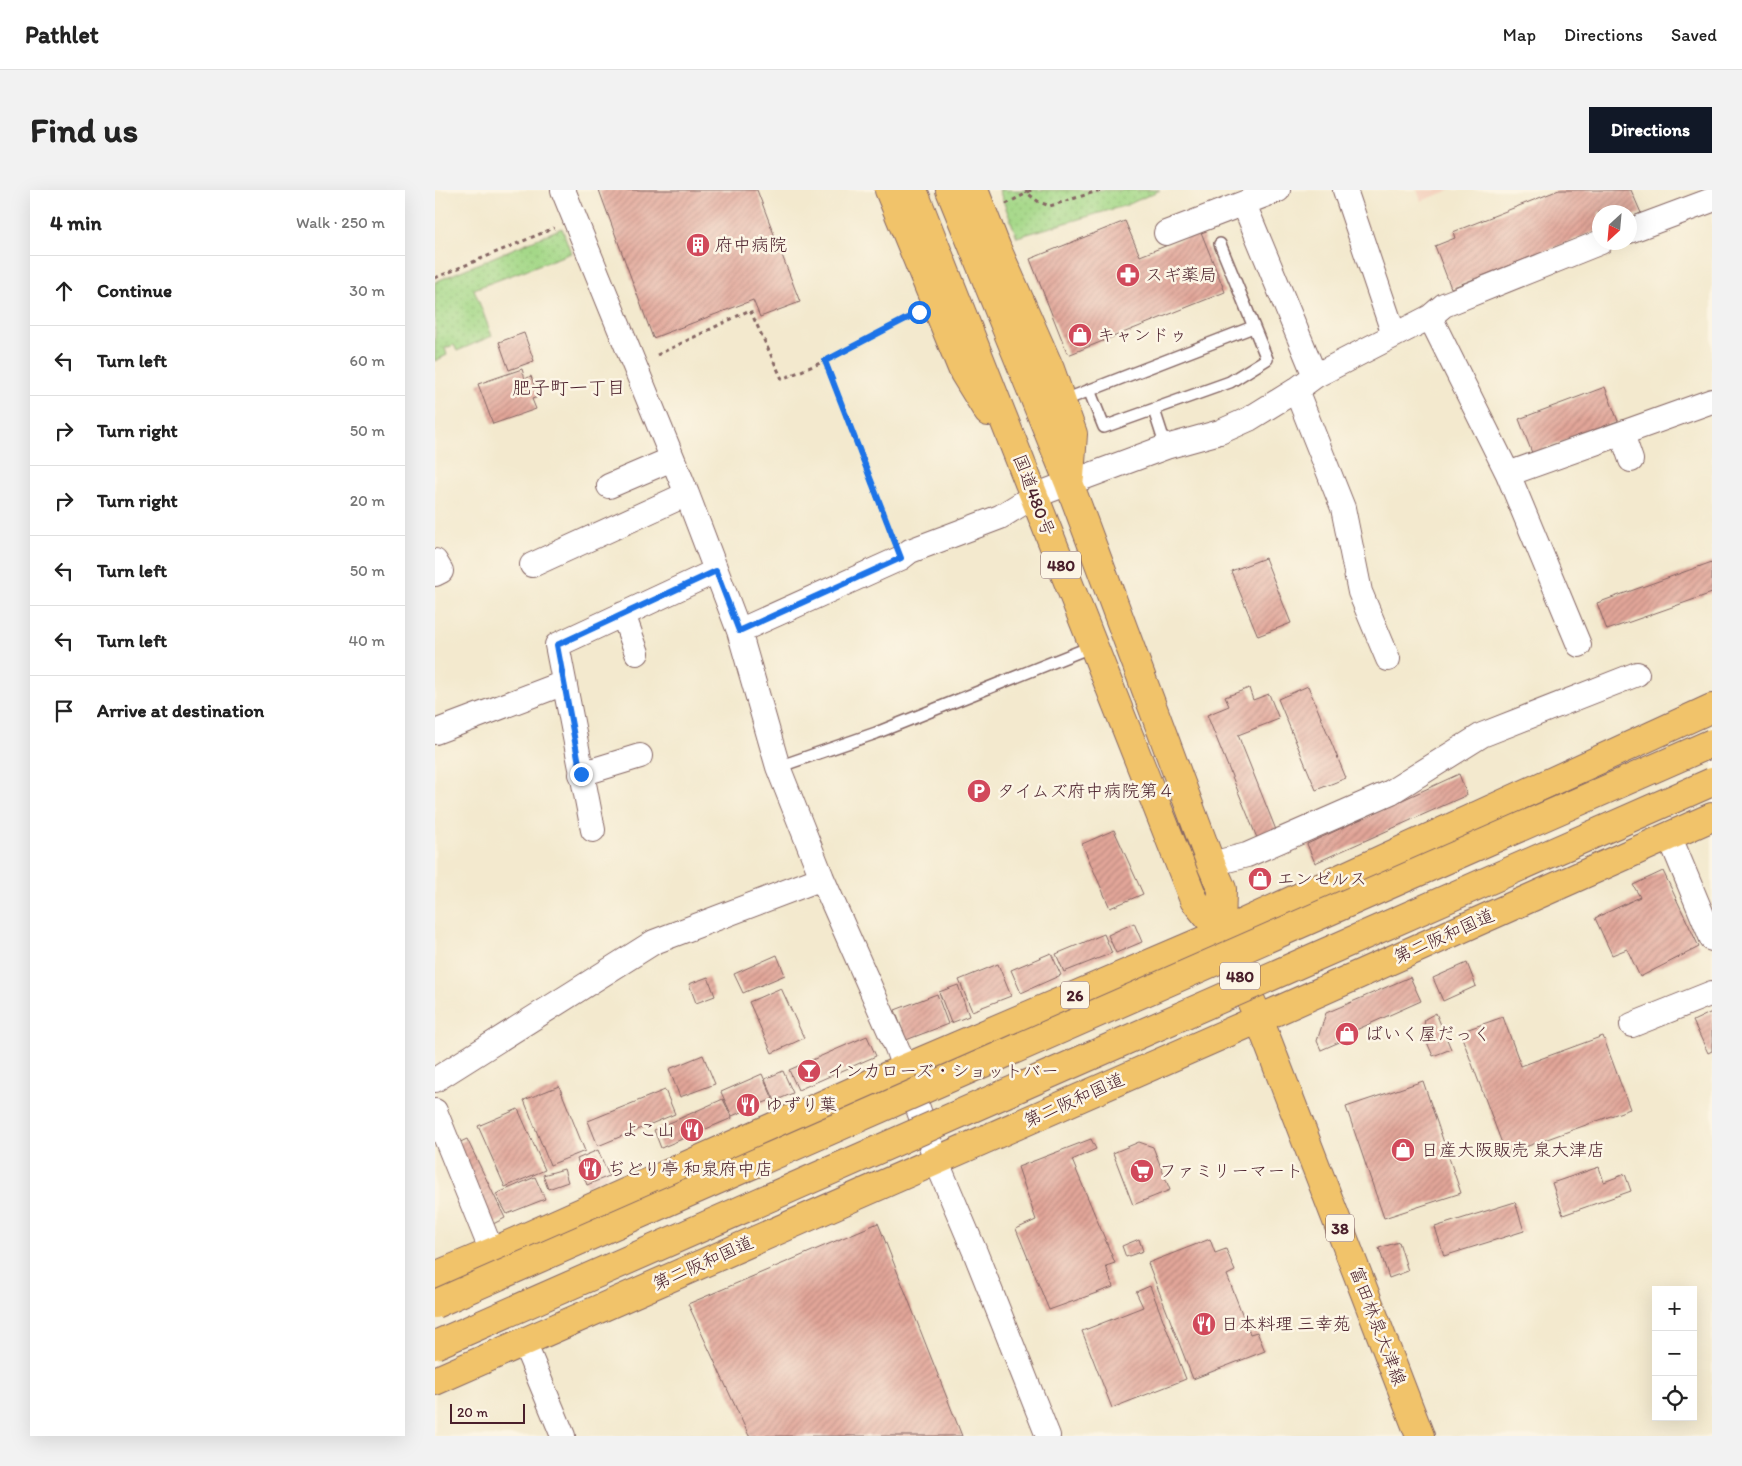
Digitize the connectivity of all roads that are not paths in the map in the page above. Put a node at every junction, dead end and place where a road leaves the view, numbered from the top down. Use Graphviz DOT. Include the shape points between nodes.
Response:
graph roads {
  1 [pos="563,190"];
  2 [pos="889,190"];
  3 [pos="913,190"];
  4 [pos="950,190"];
  5 [pos="974,190"];
  6 [pos="1279,190"];
  7 [pos="1345,190"];
  8 [pos="1712,200"];
  9 [pos="1244,204"];
  10 [pos="1637,228"];
  11 [pos="1166,233"];
  12 [pos="1220,244"];
  13 [pos="1592,246"];
  14 [pos="1430,317"];
  15 [pos="1253,327"];
  16 [pos="1394,335"];
  17 [pos="1306,383"];
  18 [pos="1089,390"];
  19 [pos="1062,401"];
  20 [pos="1712,401"];
  21 [pos="1154,410"];
  22 [pos="1622,434"];
  23 [pos="1166,447"];
  24 [pos="1017,452"];
  25 [pos="672,459"];
  26 [pos="1631,460"];
  27 [pos="1509,474"];
  28 [pos="1069,483"];
  29 [pos="609,486"];
  30 [pos="687,494"];
  31 [pos="1034,496"];
  32 [pos="435,560"];
  33 [pos="532,565"];
  34 [pos="716,571"];
  35 [pos="435,574"];
  36 [pos="623,614"];
  37 [pos="739,631"];
  38 [pos="1579,645"];
  39 [pos="1093,646"];
  40 [pos="637,653"];
  41 [pos="1388,659"];
  42 [pos="1637,674"];
  43 [pos="564,683"];
  44 [pos="1712,708"];
  45 [pos="435,732"];
  46 [pos="1712,743"];
  47 [pos="639,756"];
  48 [pos="779,767"];
  49 [pos="581,774"];
  50 [pos="1712,782"];
  51 [pos="1712,817"];
  52 [pos="593,830"];
  53 [pos="1669,835"];
  54 [pos="1211,864"];
  55 [pos="822,878"];
  56 [pos="1221,933"];
  57 [pos="1712,939"];
  58 [pos="1712,993"];
  59 [pos="1259,1019"];
  60 [pos="1633,1025"];
  61 [pos="903,1069"];
  62 [pos="435,1080"];
  63 [pos="435,1111"];
  64 [pos="936,1160"];
  65 [pos="492,1252"];
  66 [pos="435,1276"];
  67 [pos="435,1304"];
  68 [pos="524,1342"];
  69 [pos="435,1345"];
  70 [pos="435,1381"];
  71 [pos="563,1436"];
  72 [pos="1048,1436"];
  73 [pos="1420,1436"];
  1 -- 25 [label="street"];
  2 -- 24 [label="main road, 480" via="964,373"];
  3 -- 24 [label="main road, 国道480号 / 480"];
  4 -- 28 [label="main road, 国道480号 / 480"];
  5 -- 19 [label="main road, 480"];
  6 -- 9 [label="street"];
  7 -- 16 [label="street"];
  8 -- 10 [label="street"];
  9 -- 11 [label="street"];
  9 -- 17 [label="street"];
  12 -- 15 [label="lane"];
  13 -- 14 [label="street" via="1444,305"];
  14 -- 16 [label="street"];
  14 -- 27 [label="street"];
  15 -- 18 [label="lane"];
  15 -- 21 [label="lane" via="1267,359 1229,382"];
  16 -- 17 [label="street"];
  17 -- 23 [label="street" via="1249,419 1220,432"];
  17 -- 41 [label="street" via="1343,508 1360,592"];
  18 -- 19 [label="lane"];
  18 -- 21 [label="lane" via="1104,427"];
  19 -- 28 [label="main road, 480" via="1073,434"];
  20 -- 22 [label="street"];
  21 -- 23 [label="lane"];
  22 -- 26 [label="street"];
  22 -- 27 [label="street"];
  23 -- 28 [label="street"];
  24 -- 31 [label="main road, 国道480号 / 480"];
  25 -- 29 [label="street"];
  25 -- 30 [label="street"];
  27 -- 38 [label="street"];
  28 -- 31 [label="street"];
  28 -- 54 [label="main road, 国道480号 / 480"];
  30 -- 33 [label="street"];
  30 -- 34 [label="street"];
  31 -- 37 [label="street" via="1000,517 910,551 901,558"];
  31 -- 39 [label="main road, 国道480号 / 480"];
  32 -- 35 [label="street" via="441,571"];
  34 -- 36 [label="street"];
  34 -- 37 [label="street"];
  36 -- 40 [label="street"];
  36 -- 43 [label="street" via="557,645"];
  37 -- 48 [label="street"];
  39 -- 48 [label="lane" via="893,726"];
  39 -- 56 [label="main road, 国道480号 / 480" via="1194,900"];
  42 -- 54 [label="street" via="1482,735 1391,792 1247,855"];
  43 -- 45 [label="street"];
  43 -- 49 [label="street"];
  44 -- 56 [label="main road, 26"];
  46 -- 67 [label="main road, 26, bridge"];
  47 -- 49 [label="street"];
  48 -- 55 [label="street"];
  49 -- 52 [label="street"];
  50 -- 69 [label="main road, 第二阪和国道, bridge"];
  51 -- 53 [label="main road, 第二阪和国道"];
  53 -- 57 [label="street"];
  53 -- 59 [label="main road, 第二阪和国道"];
  54 -- 56 [label="main road, 国道480号 / 480" via="1222,890"];
  55 -- 61 [label="street" via="897,1048"];
  55 -- 62 [label="street" via="654,942"];
  56 -- 59 [label="main road, 国道480号 / 480"];
  56 -- 61 [label="main road, 26"];
  58 -- 60 [label="street"];
  59 -- 64 [label="main road, 第二阪和国道"];
  59 -- 73 [label="main road, 富田林泉大津線 / 38"];
  61 -- 64 [label="street"];
  61 -- 65 [label="main road, 26"];
  63 -- 65 [label="street"];
  64 -- 68 [label="main road, 第二阪和国道"];
  64 -- 72 [label="street"];
  65 -- 66 [label="main road, 26"];
  68 -- 70 [label="main road, 第二阪和国道"];
  68 -- 71 [label="street"];
}
